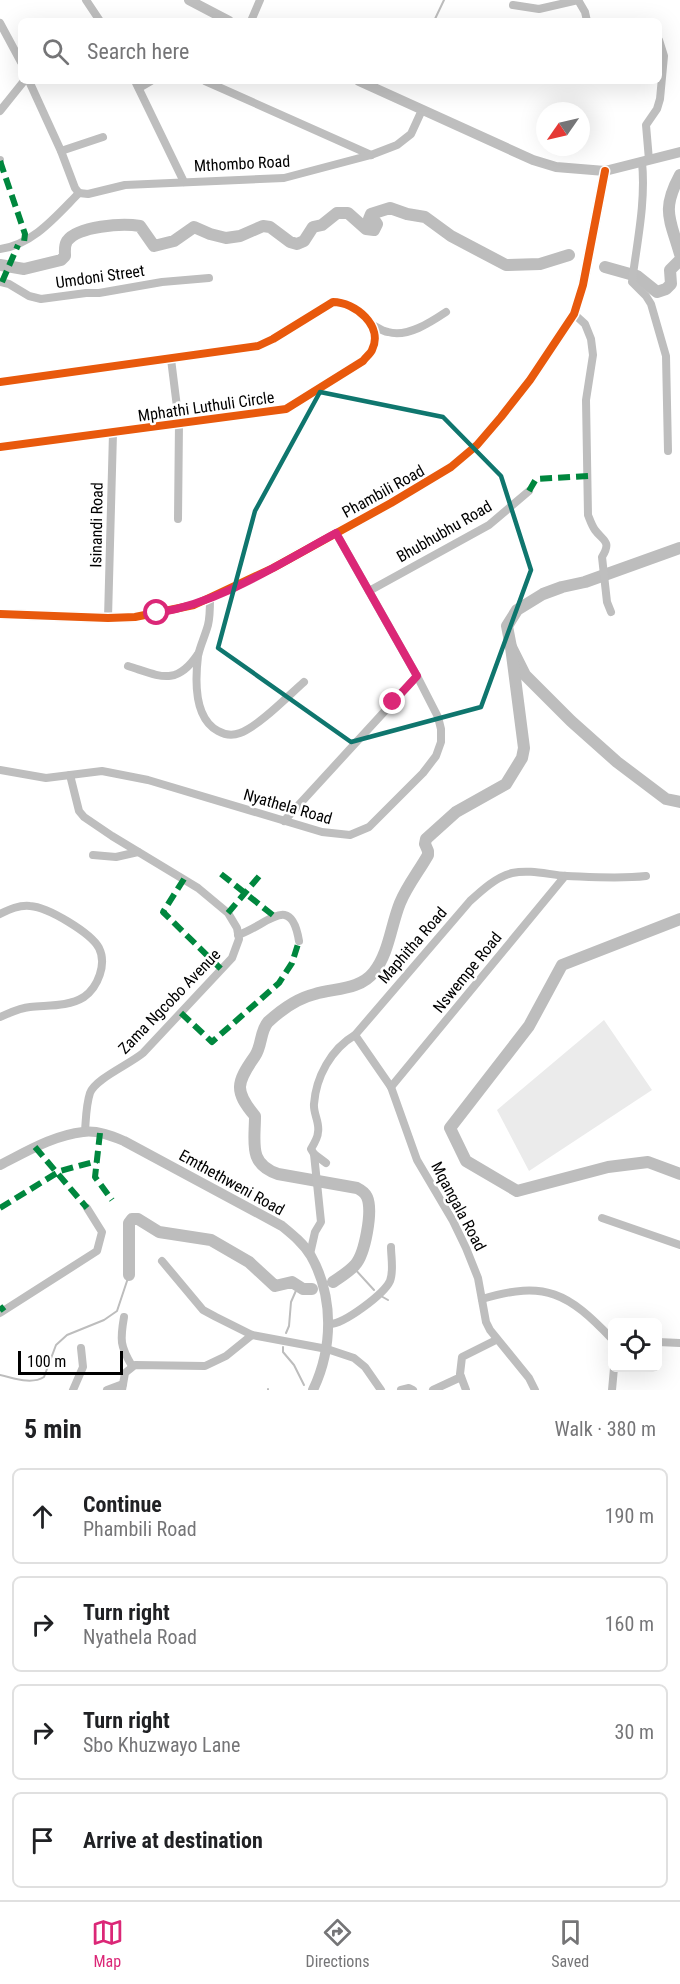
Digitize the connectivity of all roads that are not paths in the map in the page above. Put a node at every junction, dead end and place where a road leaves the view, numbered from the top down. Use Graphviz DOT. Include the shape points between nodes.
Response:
graph roads {
  1 [pos="86,0"];
  2 [pos="189,0"];
  3 [pos="260,0"];
  4 [pos="578,0"];
  5 [pos="513,5"];
  6 [pos="98,18"];
  7 [pos="223,18"];
  8 [pos="252,18"];
  9 [pos="586,18"];
  10 [pos="0,23"];
  11 [pos="662,50"];
  12 [pos="18,56"];
  13 [pos="662,78"];
  14 [pos="24,84"];
  15 [pos="28,84"];
  16 [pos="212,84"];
  17 [pos="366,84"];
  18 [pos="661,84"];
  19 [pos="137,85"];
  20 [pos="422,110"];
  21 [pos="0,111"];
  22 [pos="103,137"];
  23 [pos="61,151"];
  24 [pos="680,152"];
  25 [pos="371,154"];
  26 [pos="649,160"];
  27 [pos="605,171"];
  28 [pos="184,182"];
  29 [pos="79,193"];
  30 [pos="0,249"];
  31 [pos="209,278"];
  32 [pos="0,282"];
  33 [pos="446,312"];
  34 [pos="574,314"];
  35 [pos="371,324"];
  36 [pos="171,359"];
  37 [pos="0,382"];
  38 [pos="179,423"];
  39 [pos="113,433"];
  40 [pos="0,447"];
  41 [pos="668,451"];
  42 [pos="529,491"];
  43 [pos="178,519"];
  44 [pos="336,533"];
  45 [pos="369,591"];
  46 [pos="210,598"];
  47 [pos="612,612"];
  48 [pos="0,614"];
  49 [pos="108,618"];
  50 [pos="199,654"];
  51 [pos="128,666"];
  52 [pos="417,676"];
  53 [pos="304,682"];
  54 [pos="0,770"];
  55 [pos="70,775"];
  56 [pos="284,821"];
  57 [pos="138,852"];
  58 [pos="93,855"];
  59 [pos="565,876"];
  60 [pos="646,876"];
  61 [pos="0,914"];
  62 [pos="238,935"];
  63 [pos="299,940"];
  64 [pos="0,1017"];
  65 [pos="355,1035"];
  66 [pos="391,1087"];
  67 [pos="84,1131"];
  68 [pos="314,1154"];
  69 [pos="326,1163"];
  70 [pos="0,1165"];
  71 [pos="87,1208"];
  72 [pos="602,1218"];
  73 [pos="680,1245"];
  74 [pos="391,1247"];
  75 [pos="310,1254"];
  76 [pos="162,1261"];
  77 [pos="482,1299"];
  78 [pos="0,1313"];
  79 [pos="124,1317"];
  80 [pos="328,1324"];
  81 [pos="252,1335"];
  82 [pos="608,1335"];
  83 [pos="496,1340"];
  84 [pos="662,1342"];
  85 [pos="680,1343"];
  86 [pos="81,1348"];
  87 [pos="327,1349"];
  88 [pos="132,1366"];
  89 [pos="614,1372"];
  90 [pos="461,1377"];
  91 [pos="123,1387"];
  92 [pos="73,1390"];
  93 [pos="107,1390"];
  94 [pos="314,1390"];
  95 [pos="381,1390"];
  96 [pos="401,1390"];
  97 [pos="413,1390"];
  98 [pos="433,1390"];
  99 [pos="466,1390"];
  100 [pos="536,1390"];
  101 [pos="612,1390"];
  1 -- 6 [label="street"];
  2 -- 7 [label="street"];
  3 -- 8 [label="street"];
  4 -- 5 [label="street" via="539,9"];
  4 -- 9 [label="street"];
  10 -- 12 [label="street"];
  11 -- 13 [label="street"];
  14 -- 21 [label="street"];
  15 -- 23 [label="street"];
  16 -- 25 [label="street"];
  17 -- 20 [label="street"];
  18 -- 26 [label="street" via="657,109 646,125"];
  19 -- 28 [label="street"];
  20 -- 25 [label="street, Mthombo Road" via="411,134 398,145"];
  20 -- 27 [label="street" via="533,160 556,167"];
  22 -- 23 [label="street"];
  23 -- 29 [label="street"];
  24 -- 26 [label="street"];
  25 -- 28 [label="street, Mthombo Road" via="284,178"];
  26 -- 27 [label="street"];
  26 -- 41 [label="street" via="632,282 651,304 666,356"];
  27 -- 34 [label="street, Phambili Road"];
  28 -- 29 [label="street, Mthombo Road" via="125,185"];
  29 -- 30 [label="street" via="38,232 18,245"];
  31 -- 32 [label="street, Umdoni Street" via="41,299"];
  33 -- 35 [label="street" via="421,327 398,333"];
  34 -- 44 [label="street, Phambili Road" via="530,380 465,457"];
  34 -- 47 [label="street" via="585,324 591,339 593,355 586,400 588,515 606,543 602,560"];
  35 -- 36 [label="street" via="354,307 333,302 258,346"];
  35 -- 38 [label="street, Mphathi Luthuli Circle" via="375,336 372,350 363,361 286,409"];
  36 -- 37 [label="street"];
  36 -- 38 [label="street"];
  38 -- 39 [label="street, Mphathi Luthuli Circle"];
  38 -- 43 [label="street"];
  39 -- 40 [label="street, Mphathi Luthuli Circle"];
  39 -- 49 [label="street, Isinandi Road"];
  42 -- 45 [label="street, Bhubhubhu Road" via="489,525"];
  44 -- 45 [label="street, Nyathela Road"];
  44 -- 46 [label="street, Phambili Road"];
  45 -- 52 [label="street, Nyathela Road"];
  46 -- 49 [label="street, Phambili Road" via="176,610"];
  46 -- 50 [label="street" via="208,624"];
  48 -- 49 [label="street, Phambili Road"];
  50 -- 51 [label="street" via="190,667 172,677"];
  50 -- 53 [label="street" via="199,707 209,726 221,733 240,733 252,726"];
  52 -- 56 [label="street"];
  52 -- 56 [label="street, Nyathela Road" via="441,729 436,756 423,773 376,822 362,831 337,835"];
  54 -- 55 [label="street, Nyathela Road" via="46,778"];
  55 -- 56 [label="street, Nyathela Road" via="102,771 148,780"];
  55 -- 57 [label="street" via="84,817"];
  57 -- 58 [label="street" via="116,857"];
  57 -- 62 [label="street" via="198,888 228,913"];
  59 -- 60 [label="street, Maphitha Road"];
  59 -- 65 [label="street, Maphitha Road" via="510,873 488,885"];
  59 -- 66 [label="street, Nswempe Road"];
  61 -- 64 [label="street" via="19,906 46,908 96,943 102,964 93,988 79,999 17,1009"];
  62 -- 63 [label="street" via="286,914 296,923"];
  62 -- 67 [label="street, Zama Ngcobo Avenue" via="232,958 201,992 134,1061 93,1088"];
  65 -- 66 [label="street, Mqangala Road"];
  65 -- 68 [label="street, Maphitha Road" via="342,1042 327,1061 320,1080 314,1105 318,1133 311,1149"];
  66 -- 77 [label="street, Mqangala Road" via="417,1160 466,1248"];
  67 -- 70 [label="street, Emthethweni Road" via="35,1147"];
  67 -- 75 [label="street, Emthethweni Road" via="124,1141 249,1207 282,1226"];
  68 -- 69 [label="street"];
  68 -- 75 [label="street, Maphitha Road" via="321,1222"];
  71 -- 78 [label="street" via="102,1232 97,1251"];
  72 -- 73 [label="street"];
  74 -- 80 [label="street" via="387,1286 345,1319"];
  75 -- 80 [label="street, Emthethweni Road" via="324,1292"];
  76 -- 81 [label="street" via="203,1310"];
  77 -- 82 [label="street" via="536,1290 552,1294 584,1310"];
  77 -- 83 [label="street, Mqangala Road" via="486,1322"];
  79 -- 88 [label="street" via="121,1345"];
  80 -- 87 [label="street, Emthethweni Road"];
  81 -- 87 [label="street"];
  81 -- 88 [label="street" via="226,1356 205,1366"];
  83 -- 90 [label="street" via="463,1357"];
  83 -- 100 [label="street, Mqangala Road"];
  84 -- 85 [label="street"];
  86 -- 92 [label="street" via="83,1367"];
  87 -- 94 [label="street, Emthethweni Road"];
  87 -- 95 [label="street" via="354,1358"];
  88 -- 91 [label="street" via="125,1373"];
  89 -- 101 [label="street"];
  90 -- 98 [label="street"];
  90 -- 99 [label="street"];
  91 -- 93 [label="street"];
  96 -- 97 [label="street"];
}
